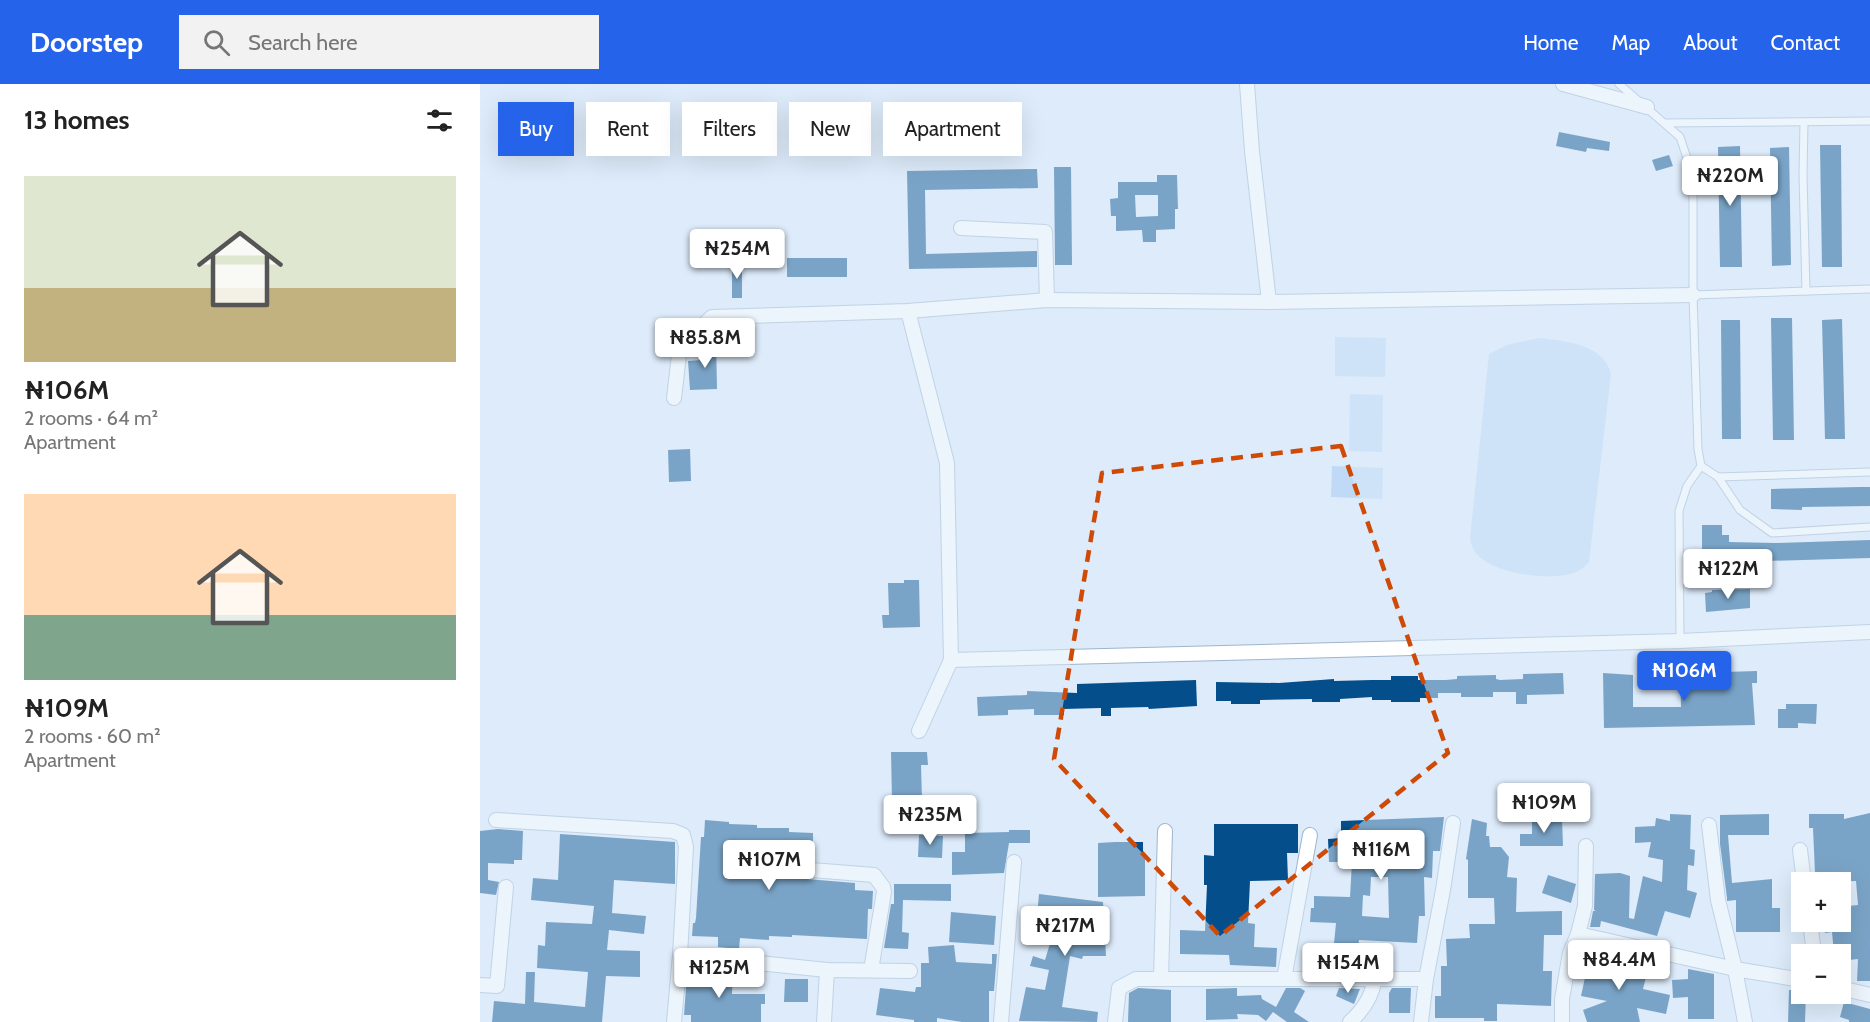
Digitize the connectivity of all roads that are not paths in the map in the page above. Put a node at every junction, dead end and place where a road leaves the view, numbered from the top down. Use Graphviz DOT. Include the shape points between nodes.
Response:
graph roads {
  1 [pos="1247,84"];
  2 [pos="1563,84"];
  3 [pos="1619,84"];
  4 [pos="1647,107"];
  5 [pos="1870,121"];
  6 [pos="1804,122"];
  7 [pos="1665,123"];
  8 [pos="961,228"];
  9 [pos="1870,289"];
  10 [pos="1806,291"];
  11 [pos="1693,295"];
  12 [pos="1047,300"];
  13 [pos="1269,302"];
  14 [pos="908,311"];
  15 [pos="674,398"];
  16 [pos="1701,466"];
  17 [pos="1870,472"];
  18 [pos="1718,477"];
  19 [pos="1870,527"];
  20 [pos="1870,632"];
  21 [pos="1680,641"];
  22 [pos="951,660"];
  23 [pos="919,731"];
  24 [pos="496,820"];
  25 [pos="1453,823"];
  26 [pos="1709,825"];
  27 [pos="1165,831"];
  28 [pos="1310,835"];
  29 [pos="1586,846"];
  30 [pos="1800,850"];
  31 [pos="1014,862"];
  32 [pos="749,865"];
  33 [pos="1803,872"];
  34 [pos="506,887"];
  35 [pos="1578,934"];
  36 [pos="680,956"];
  37 [pos="827,969"];
  38 [pos="871,969"];
  39 [pos="1735,969"];
  40 [pos="910,971"];
  41 [pos="1791,978"];
  42 [pos="1161,979"];
  43 [pos="1284,979"];
  44 [pos="1426,979"];
  45 [pos="1374,981"];
  46 [pos="480,985"];
  47 [pos="1851,991"];
  48 [pos="1870,995"];
  49 [pos="674,1022"];
  50 [pos="824,1022"];
  51 [pos="1001,1022"];
  52 [pos="1114,1022"];
  53 [pos="1350,1022"];
  54 [pos="1421,1022"];
  55 [pos="1562,1022"];
  56 [pos="1745,1022"];
  1 -- 13 [label="street"];
  2 -- 4 [label="street"];
  3 -- 4 [label="lane"];
  4 -- 7 [label="lane"];
  5 -- 6 [label="lane"];
  6 -- 7 [label="lane"];
  6 -- 10 [label="lane"];
  7 -- 11 [label="lane" via="1680,137 1693,176"];
  8 -- 12 [label="street" via="1045,232"];
  9 -- 10 [label="lane"];
  10 -- 11 [label="lane"];
  11 -- 13 [label="street"];
  11 -- 16 [label="lane"];
  12 -- 13 [label="street"];
  12 -- 14 [label="street"];
  14 -- 15 [label="street" via="712,317 680,346"];
  14 -- 22 [label="street" via="947,463"];
  16 -- 18 [label="lane"];
  16 -- 21 [label="lane" via="1687,486 1679,511"];
  17 -- 18 [label="lane"];
  18 -- 19 [label="lane" via="1740,510 1772,533"];
  20 -- 21 [label="street"];
  21 -- 22 [label="street"];
  22 -- 23 [label="street"];
  24 -- 36 [label="street" via="673,831 683,835 686,847"];
  25 -- 44 [label="street"];
  26 -- 39 [label="street" via="1718,900"];
  27 -- 42 [label="street"];
  28 -- 43 [label="street"];
  29 -- 35 [label="street" via="1585,906"];
  30 -- 33 [label="street"];
  31 -- 51 [label="street"];
  32 -- 38 [label="street" via="874,875 884,892"];
  34 -- 46 [label="street" via="497,986"];
  35 -- 39 [label="street"];
  35 -- 55 [label="street" via="1570,953"];
  36 -- 37 [label="street"];
  36 -- 49 [label="street"];
  37 -- 38 [label="street"];
  37 -- 50 [label="street"];
  38 -- 40 [label="street"];
  39 -- 41 [label="street"];
  39 -- 56 [label="street"];
  42 -- 43 [label="street"];
  42 -- 52 [label="street" via="1136,979 1119,988"];
  43 -- 45 [label="street"];
  44 -- 45 [label="street"];
  44 -- 54 [label="street"];
  45 -- 53 [label="street" via="1361,1012"];
  47 -- 48 [label="street"];
}
